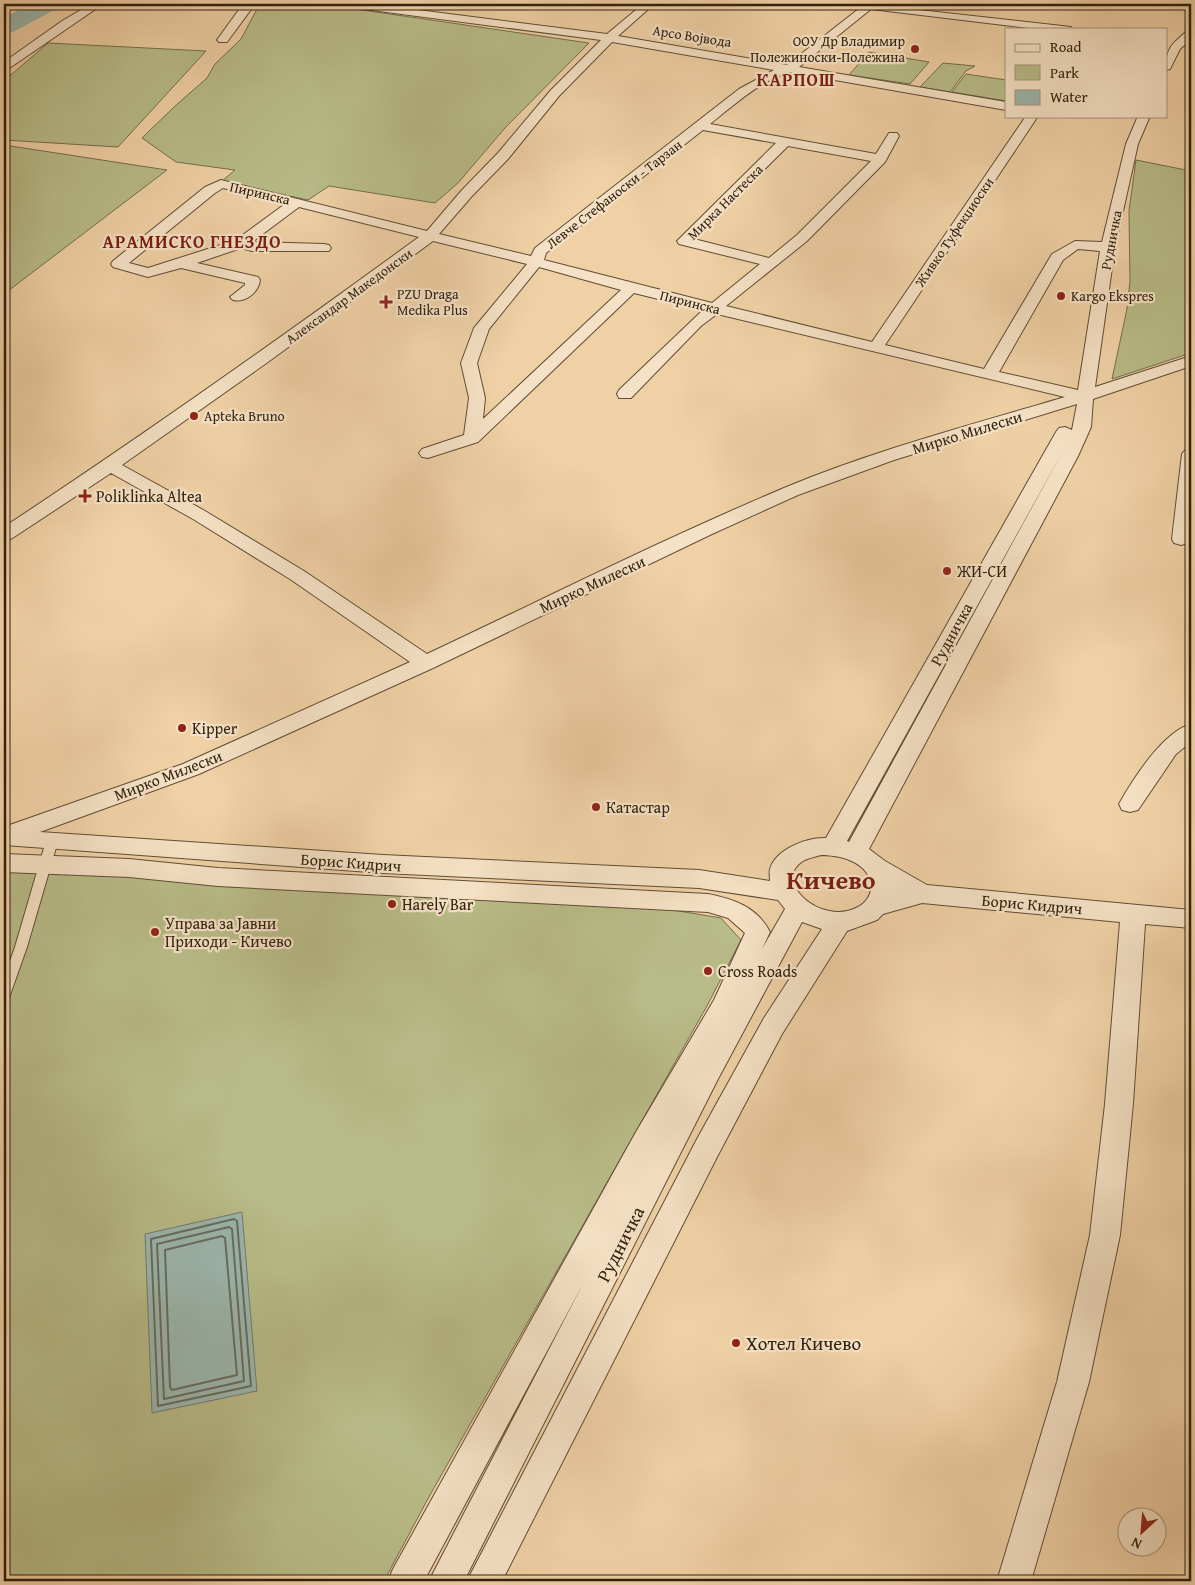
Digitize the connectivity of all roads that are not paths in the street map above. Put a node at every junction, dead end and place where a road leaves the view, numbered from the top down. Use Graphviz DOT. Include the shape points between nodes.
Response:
graph roads {
  1 [pos="98,4"];
  2 [pos="250,4"];
  3 [pos="348,4"];
  4 [pos="649,4"];
  5 [pos="1176,4"];
  6 [pos="870,5"];
  7 [pos="1191,6"];
  8 [pos="1059,28"];
  9 [pos="1191,33"];
  10 [pos="609,38"];
  11 [pos="223,40"];
  12 [pos="1173,44"];
  13 [pos="1191,51"];
  14 [pos="1168,60"];
  15 [pos="4,67"];
  16 [pos="791,68"];
  17 [pos="1005,106"];
  18 [pos="1031,118"];
  19 [pos="1143,118"];
  20 [pos="703,126"];
  21 [pos="893,136"];
  22 [pos="785,142"];
  23 [pos="880,159"];
  24 [pos="297,202"];
  25 [pos="430,236"];
  26 [pos="241,242"];
  27 [pos="1108,247"];
  28 [pos="324,248"];
  29 [pos="536,262"];
  30 [pos="179,263"];
  31 [pos="773,263"];
  32 [pos="631,288"];
  33 [pos="238,297"];
  34 [pos="715,308"];
  35 [pos="876,347"];
  36 [pos="1190,363"];
  37 [pos="989,375"];
  38 [pos="624,394"];
  39 [pos="1085,396"];
  40 [pos="472,438"];
  41 [pos="428,453"];
  42 [pos="1191,454"];
  43 [pos="110,465"];
  44 [pos="4,535"];
  45 [pos="1182,539"];
  46 [pos="426,662"];
  47 [pos="1191,731"];
  48 [pos="1130,804"];
  49 [pos="4,837"];
  50 [pos="844,849"];
  51 [pos="49,853"];
  52 [pos="4,863"];
  53 [pos="874,866"];
  54 [pos="787,891"];
  55 [pos="922,894"];
  56 [pos="875,907"];
  57 [pos="1133,914"];
  58 [pos="1191,919"];
  59 [pos="841,921"];
  60 [pos="4,995"];
  61 [pos="405,1581"];
  62 [pos="446,1581"];
  63 [pos="484,1581"];
  64 [pos="1014,1581"];
  1 -- 15 [label="street"];
  2 -- 11 [label="street"];
  3 -- 10 [label="street, Арсо Војвода"];
  4 -- 10 [label="street, Александар Македонски"];
  5 -- 7 [label="street"];
  6 -- 8 [label="street"];
  6 -- 16 [label="street, Левче Стефаноски - Тарзан"];
  9 -- 12 [label="street"];
  10 -- 16 [label="street, Арсо Војвода"];
  10 -- 25 [label="street, Александар Македонски" via="554,93 504,156"];
  12 -- 13 [label="street"];
  12 -- 14 [label="street"];
  16 -- 17 [label="street, Арсо Војвода"];
  16 -- 20 [label="street, Левче Стефаноски - Тарзан" via="772,74 743,92"];
  18 -- 35 [label="street, Живко Туфекџиоски"];
  19 -- 27 [label="street, Рудничка" via="1132,144"];
  20 -- 22 [label="street"];
  20 -- 29 [label="street, Левче Стефаноски - Тарзан" via="540,251"];
  21 -- 23 [label="street"];
  22 -- 23 [label="street"];
  22 -- 31 [label="street, Мирка Настеска" via="684,242"];
  23 -- 31 [label="street"];
  24 -- 25 [label="street, Пиринска"];
  24 -- 26 [label="street, Пиринска"];
  24 -- 30 [label="street, Пиринска" via="221,184 118,264 148,273"];
  25 -- 29 [label="street, Пиринска"];
  25 -- 43 [label="street, Александар Македонски" via="262,360"];
  26 -- 28 [label="street" via="252,248"];
  26 -- 30 [label="street, Пиринска"];
  27 -- 37 [label="street" via="1075,245 1057,258"];
  27 -- 39 [label="street, Рудничка"];
  29 -- 32 [label="street, Пиринска"];
  29 -- 40 [label="street, Левче Стефаноски - Тарзан" via="482,328 469,363 476,398"];
  30 -- 33 [label="street" via="253,280 252,287"];
  31 -- 34 [label="street"];
  32 -- 34 [label="street, Пиринска"];
  32 -- 40 [label="street"];
  34 -- 35 [label="street, Пиринска"];
  34 -- 38 [label="street"];
  35 -- 37 [label="street, Пиринска"];
  36 -- 39 [label="street, Мирко Милески"];
  37 -- 39 [label="street, Пиринска"];
  39 -- 46 [label="street, Мирко Милески" via="888,456 792,491"];
  39 -- 50 [label="street, Рудничка" via="1087,411 1060,474"];
  40 -- 41 [label="street"];
  42 -- 45 [label="street"];
  43 -- 44 [label="street, Александар Македонски"];
  43 -- 46 [label="street" via="297,575"];
  46 -- 49 [label="street, Мирко Милески" via="191,769"];
  47 -- 48 [label="street" via="1168,750"];
  49 -- 51 [label="street, Борис Кидрич"];
  50 -- 53 [label="street"];
  50 -- 54 [label="street" via="806,848 795,854 787,862"];
  51 -- 52 [label="street"];
  51 -- 54 [label="street, Борис Кидрич" via="699,879"];
  51 -- 60 [label="lane"];
  51 -- 61 [label="street" via="129,868 237,878 708,903 733,908 749,919 758,932 725,1004 646,1141"];
  53 -- 55 [label="street"];
  53 -- 56 [label="street" via="883,887"];
  54 -- 59 [label="street" via="810,916"];
  54 -- 62 [label="street, Рудничка" via="704,1080"];
  55 -- 56 [label="street, Борис Кидрич"];
  55 -- 57 [label="street, Борис Кидрич"];
  56 -- 59 [label="street" via="854,919"];
  57 -- 58 [label="street, Борис Кидрич"];
  57 -- 64 [label="street" via="1119,1104 1105,1235 1073,1382"];
  59 -- 63 [label="street, Рудничка" via="773,1026 707,1148"];
}
